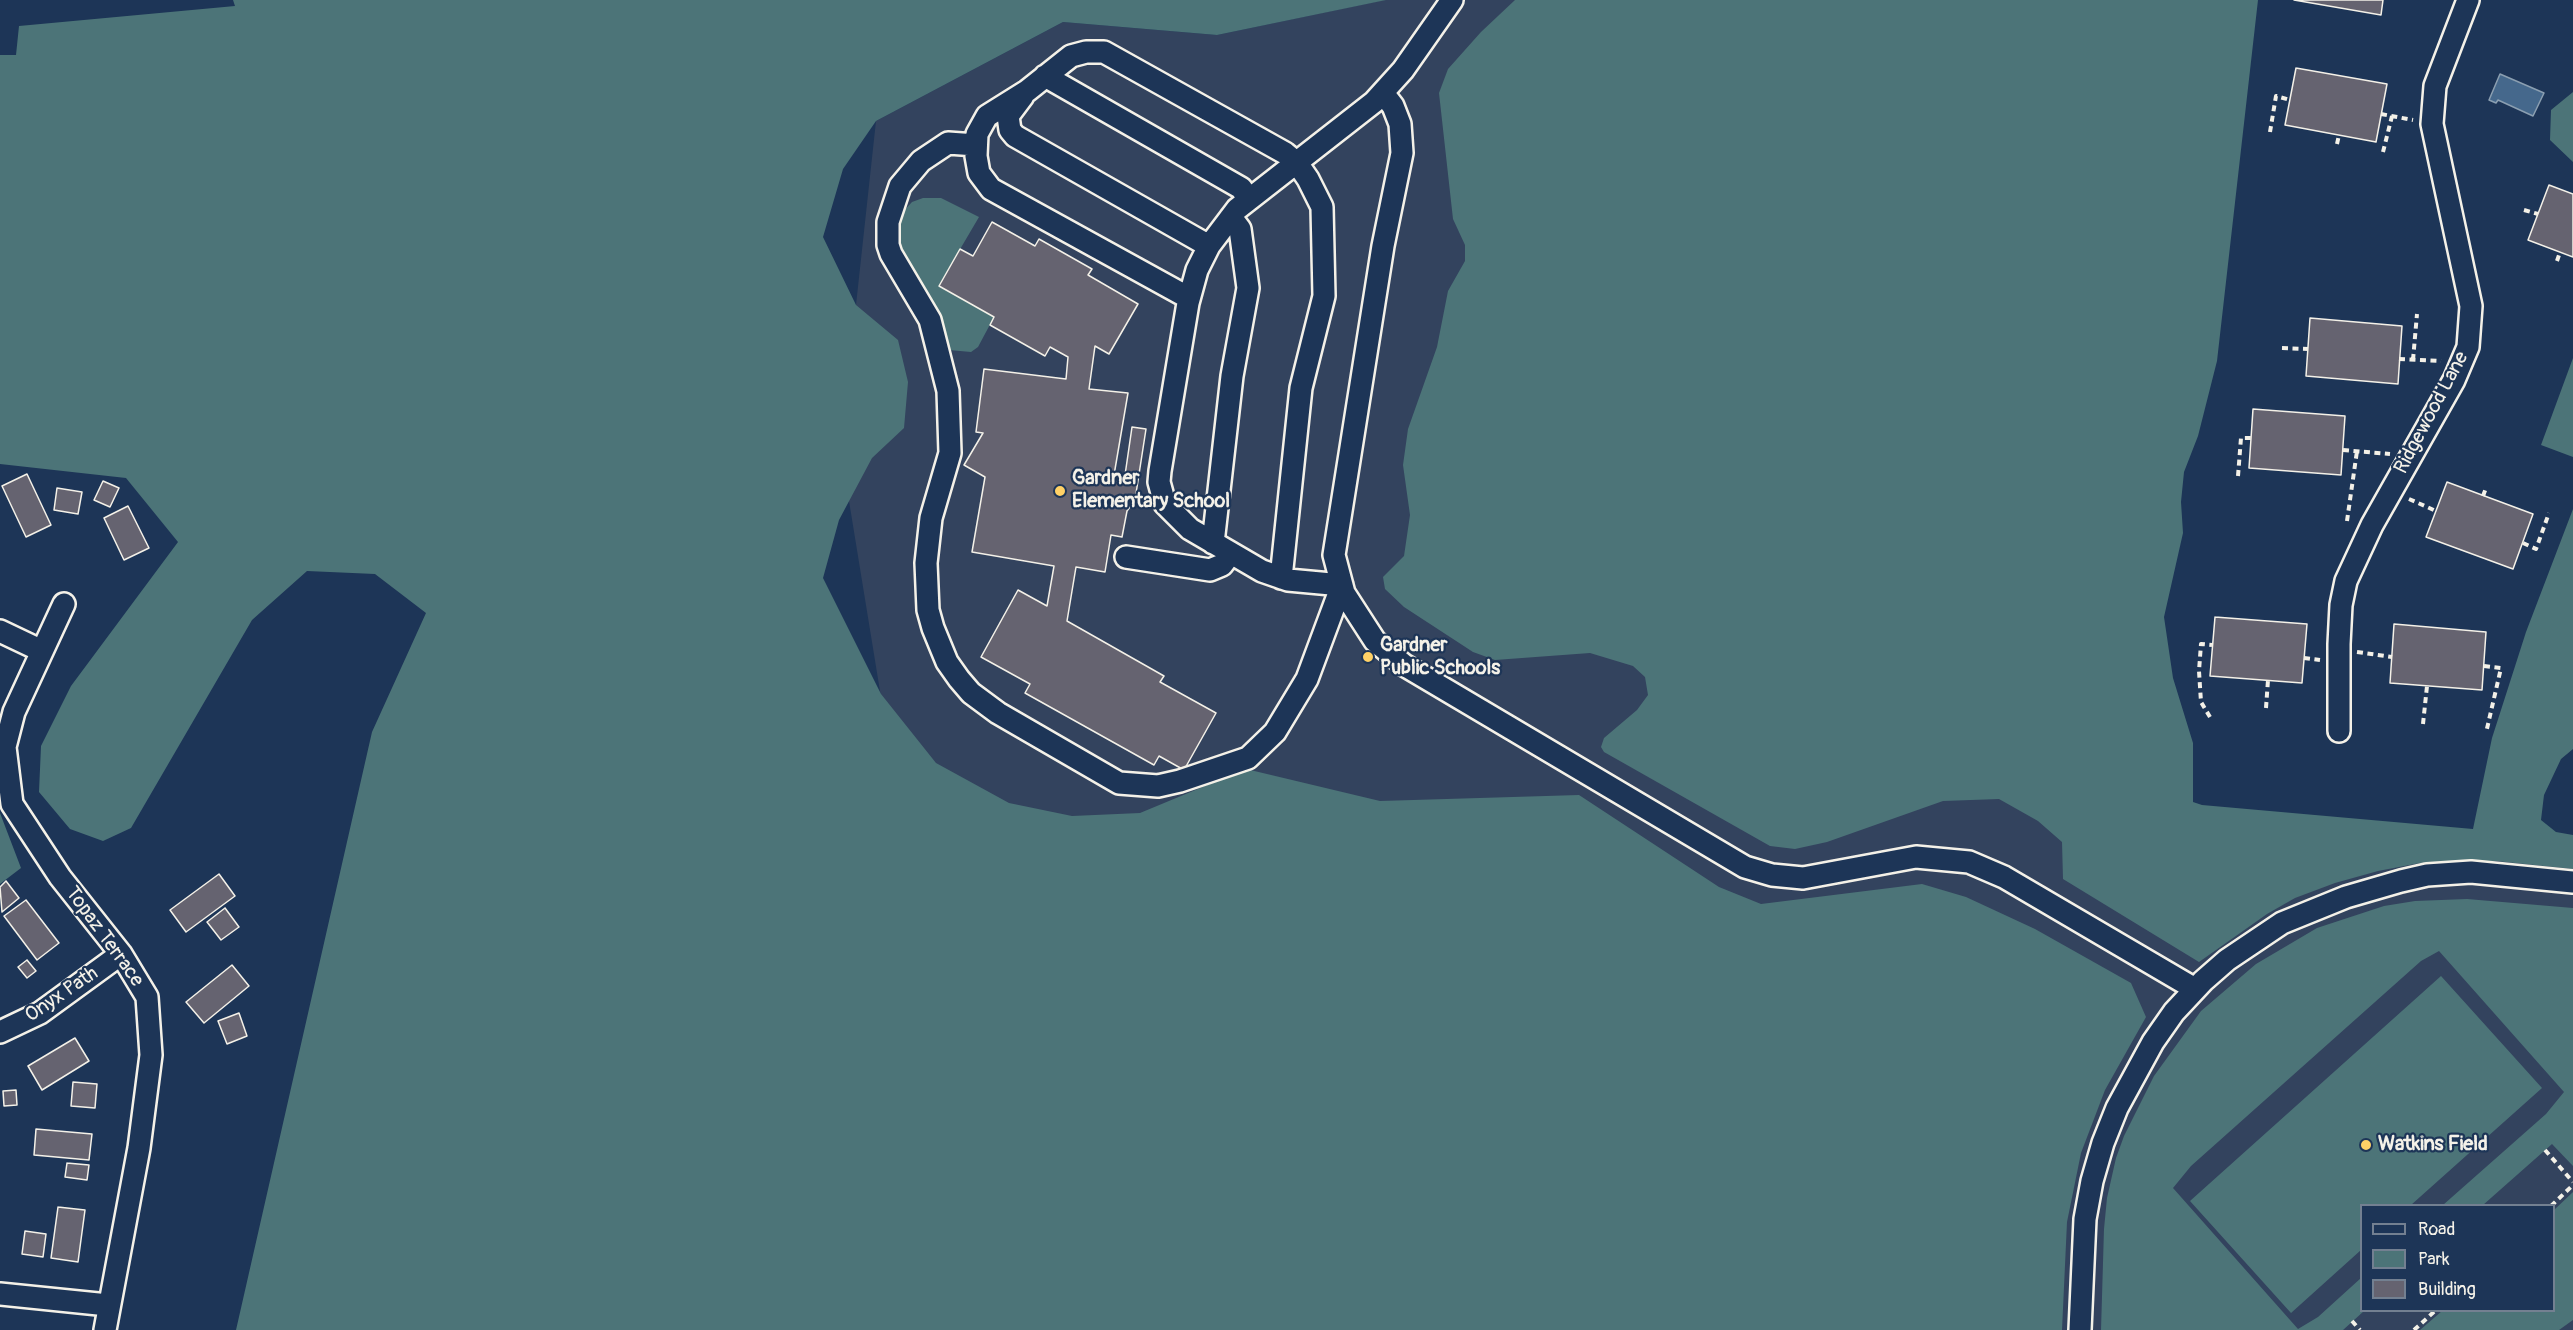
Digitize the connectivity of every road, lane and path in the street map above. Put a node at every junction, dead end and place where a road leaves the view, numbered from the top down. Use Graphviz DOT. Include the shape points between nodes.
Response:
graph roads {
  1 [pos="1452,0"];
  2 [pos="2468,0"];
  3 [pos="1045,76"];
  4 [pos="1027,91"];
  5 [pos="1383,93"];
  6 [pos="2290,100"];
  7 [pos="2381,114"];
  8 [pos="2392,116"];
  9 [pos="2432,124"];
  10 [pos="2270,132"];
  11 [pos="2339,135"];
  12 [pos="2337,144"];
  13 [pos="976,145"];
  14 [pos="2383,152"];
  15 [pos="1297,163"];
  16 [pos="1249,199"];
  17 [pos="2524,210"];
  18 [pos="2538,214"];
  19 [pos="1231,216"];
  20 [pos="1209,246"];
  21 [pos="2560,252"];
  22 [pos="2557,261"];
  23 [pos="1189,298"];
  24 [pos="2417,314"];
  25 [pos="2282,348"];
  26 [pos="2308,349"];
  27 [pos="2399,359"];
  28 [pos="2413,360"];
  29 [pos="2462,363"];
  30 [pos="2251,438"];
  31 [pos="2343,450"];
  32 [pos="2357,451"];
  33 [pos="2410,456"];
  34 [pos="2238,476"];
  35 [pos="2486,488"];
  36 [pos="2391,491"];
  37 [pos="2483,496"];
  38 [pos="2436,511"];
  39 [pos="2550,513"];
  40 [pos="2347,521"];
  41 [pos="2523,543"];
  42 [pos="1222,548"];
  43 [pos="1126,557"];
  44 [pos="1281,578"];
  45 [pos="1342,585"];
  46 [pos="64,604"];
  47 [pos="0,631"];
  48 [pos="2212,645"];
  49 [pos="2339,650"];
  50 [pos="42,651"];
  51 [pos="2392,657"];
  52 [pos="2484,666"];
  53 [pos="2268,680"];
  54 [pos="2427,686"];
  55 [pos="2266,708"];
  56 [pos="2210,717"];
  57 [pos="2339,723"];
  58 [pos="2422,724"];
  59 [pos="2486,734"];
  60 [pos="2573,882"];
  61 [pos="122,954"];
  62 [pos="2195,989"];
  63 [pos="0,1032"];
  64 [pos="2545,1150"];
  65 [pos="2573,1184"];
  66 [pos="2553,1204"];
  67 [pos="0,1294"];
  68 [pos="108,1305"];
  69 [pos="2435,1312"];
  70 [pos="2352,1321"];
  71 [pos="105,1330"];
  72 [pos="2080,1330"];
  73 [pos="2360,1330"];
  74 [pos="2414,1330"];
  1 -- 5 [label="street"];
  2 -- 9 [label="street, Ridgewood Lane" via="2435,86"];
  3 -- 4 [label="street"];
  3 -- 15 [label="street" via="1071,56 1104,52"];
  3 -- 16 [label="street" via="1241,188"];
  4 -- 13 [label="street" via="987,116"];
  4 -- 20 [label="street" via="1008,116 1015,136"];
  5 -- 15 [label="street"];
  5 -- 45 [label="street" via="1398,116 1403,140 1337,527 1334,555"];
  6 -- 10 [label="path" via="2276,96"];
  7 -- 8 [label="path"];
  8 -- 9 [label="path"];
  8 -- 14 [label="path"];
  9 -- 29 [label="street, Ridgewood Lane" via="2471,306 2468,347"];
  11 -- 12 [label="path"];
  13 -- 23 [label="street" via="979,173 991,189"];
  13 -- 45 [label="street" via="948,143 921,161 897,192 887,233 891,254 930,320 948,391 950,453 931,518 926,588 933,628 959,680 998,713 1119,783 1158,786 1180,781 1248,758 1275,732 1307,679"];
  15 -- 16 [label="street"];
  15 -- 44 [label="street" via="1322,207 1324,296 1301,388"];
  16 -- 19 [label="street"];
  17 -- 18 [label="path"];
  19 -- 20 [label="street"];
  19 -- 42 [label="street" via="1240,229 1248,288 1231,387"];
  20 -- 23 [label="street"];
  21 -- 22 [label="path"];
  23 -- 42 [label="street" via="1159,482 1171,512"];
  24 -- 28 [label="path"];
  25 -- 26 [label="path"];
  27 -- 28 [label="path"];
  28 -- 29 [label="path"];
  29 -- 33 [label="street, Ridgewood Lane"];
  30 -- 34 [label="path" via="2241,438"];
  31 -- 32 [label="path"];
  32 -- 33 [label="path"];
  32 -- 40 [label="path"];
  33 -- 36 [label="street, Ridgewood Lane"];
  35 -- 37 [label="path"];
  36 -- 38 [label="path"];
  36 -- 49 [label="street, Ridgewood Lane" via="2346,581"];
  39 -- 41 [label="path" via="2536,549"];
  42 -- 43 [label="street" via="1222,565 1210,570"];
  42 -- 44 [label="street"];
  44 -- 45 [label="street"];
  45 -- 62 [label="street" via="1374,640 1404,665 1745,867 1803,878 1916,857 1969,862 2004,877"];
  46 -- 50 [label="street, Topaz Terrace"];
  47 -- 50 [label="street"];
  48 -- 56 [label="path" via="2201,644 2199,671 2201,702"];
  49 -- 51 [label="path"];
  49 -- 57 [label="street, Ridgewood Lane"];
  50 -- 61 [label="street, Topaz Terrace" via="14,712 4,747 12,804 60,877"];
  52 -- 59 [label="path" via="2501,668"];
  53 -- 55 [label="path"];
  54 -- 58 [label="path"];
  60 -- 62 [label="street" via="2471,872 2401,881 2346,897 2282,923 2227,960"];
  61 -- 63 [label="street, Onyx Path" via="40,1013"];
  61 -- 68 [label="street, Topaz Terrace" via="147,997 151,1055 139,1149"];
  62 -- 72 [label="street" via="2153,1042 2103,1143 2085,1220"];
  64 -- 65 [label="path"];
  65 -- 66 [label="path"];
  67 -- 68 [label="street"];
  68 -- 71 [label="street, Topaz Terrace"];
  69 -- 74 [label="path"];
  70 -- 73 [label="path"];
}
